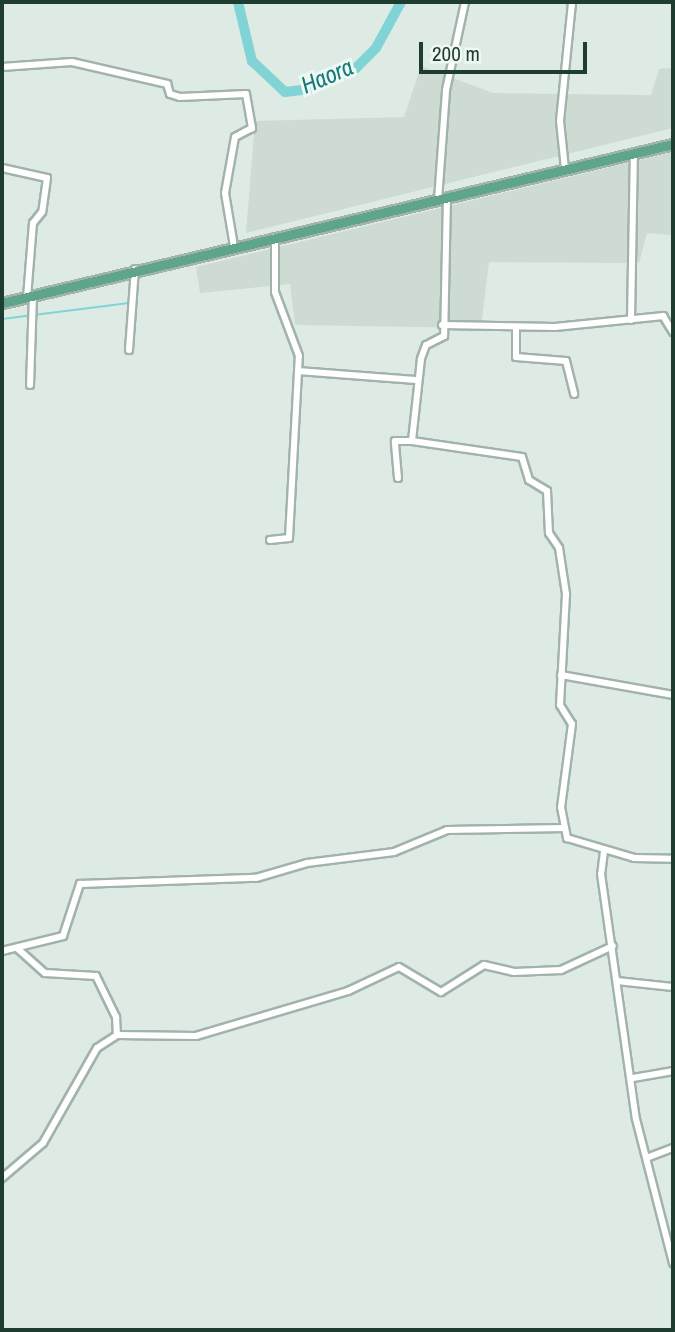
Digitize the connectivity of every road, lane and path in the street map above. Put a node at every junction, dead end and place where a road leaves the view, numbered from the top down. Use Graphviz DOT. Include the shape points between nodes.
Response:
graph roads {
  1 [pos="465,2"];
  2 [pos="572,2"];
  3 [pos="2,67"];
  4 [pos="673,144"];
  5 [pos="634,153"];
  6 [pos="2,168"];
  7 [pos="565,169"];
  8 [pos="442,199"];
  9 [pos="275,237"];
  10 [pos="234,246"];
  11 [pos="135,270"];
  12 [pos="30,296"];
  13 [pos="2,303"];
  14 [pos="631,320"];
  15 [pos="442,325"];
  16 [pos="516,327"];
  17 [pos="673,332"];
  18 [pos="129,350"];
  19 [pos="298,371"];
  20 [pos="416,380"];
  21 [pos="30,386"];
  22 [pos="574,394"];
  23 [pos="412,441"];
  24 [pos="398,478"];
  25 [pos="270,541"];
  26 [pos="561,675"];
  27 [pos="673,695"];
  28 [pos="565,828"];
  29 [pos="604,851"];
  30 [pos="673,859"];
  31 [pos="613,946"];
  32 [pos="18,949"];
  33 [pos="2,951"];
  34 [pos="617,981"];
  35 [pos="673,987"];
  36 [pos="117,1035"];
  37 [pos="673,1071"];
  38 [pos="633,1078"];
  39 [pos="673,1148"];
  40 [pos="649,1157"];
  41 [pos="2,1178"];
  42 [pos="673,1263"];
  1 -- 8 [label="street" via="446,90"];
  2 -- 7 [label="street" via="560,121"];
  3 -- 10 [label="street" via="72,62 167,84 170,94 180,97 246,94 253,122 235,138 225,193"];
  4 -- 5 [label="main road"];
  5 -- 7 [label="main road"];
  5 -- 14 [label="street"];
  6 -- 12 [label="street" via="47,178 42,212 33,223"];
  7 -- 8 [label="main road"];
  8 -- 9 [label="main road"];
  8 -- 15 [label="street"];
  9 -- 10 [label="main road"];
  9 -- 19 [label="street" via="275,292 294,337"];
  10 -- 11 [label="main road"];
  11 -- 12 [label="main road"];
  11 -- 18 [label="street"];
  12 -- 13 [label="main road"];
  12 -- 21 [label="street"];
  14 -- 16 [label="street"];
  14 -- 17 [label="street" via="667,316"];
  15 -- 16 [label="street"];
  15 -- 20 [label="street" via="442,340 426,345"];
  16 -- 22 [label="street" via="516,357 566,361"];
  19 -- 20 [label="street"];
  19 -- 25 [label="street" via="289,538"];
  20 -- 23 [label="street"];
  23 -- 24 [label="street" via="395,441"];
  23 -- 26 [label="street" via="523,457 529,480 547,491 549,533 559,548 566,594"];
  26 -- 27 [label="street"];
  26 -- 28 [label="street" via="560,705 572,724 563,783"];
  28 -- 29 [label="street" via="576,844"];
  28 -- 32 [label="street" via="447,830 394,852 307,863 256,877 80,884 67,932"];
  29 -- 30 [label="street"];
  29 -- 31 [label="street" via="601,874"];
  31 -- 34 [label="street"];
  31 -- 36 [label="street" via="561,970 514,972 484,965 441,992 399,967 348,990 196,1036"];
  32 -- 33 [label="street"];
  32 -- 36 [label="street" via="45,973 96,976 117,1021"];
  34 -- 35 [label="street"];
  34 -- 38 [label="street"];
  36 -- 41 [label="street" via="97,1048 43,1143"];
  37 -- 38 [label="street"];
  38 -- 40 [label="street" via="636,1119"];
  39 -- 40 [label="street"];
  40 -- 42 [label="street"];
}
